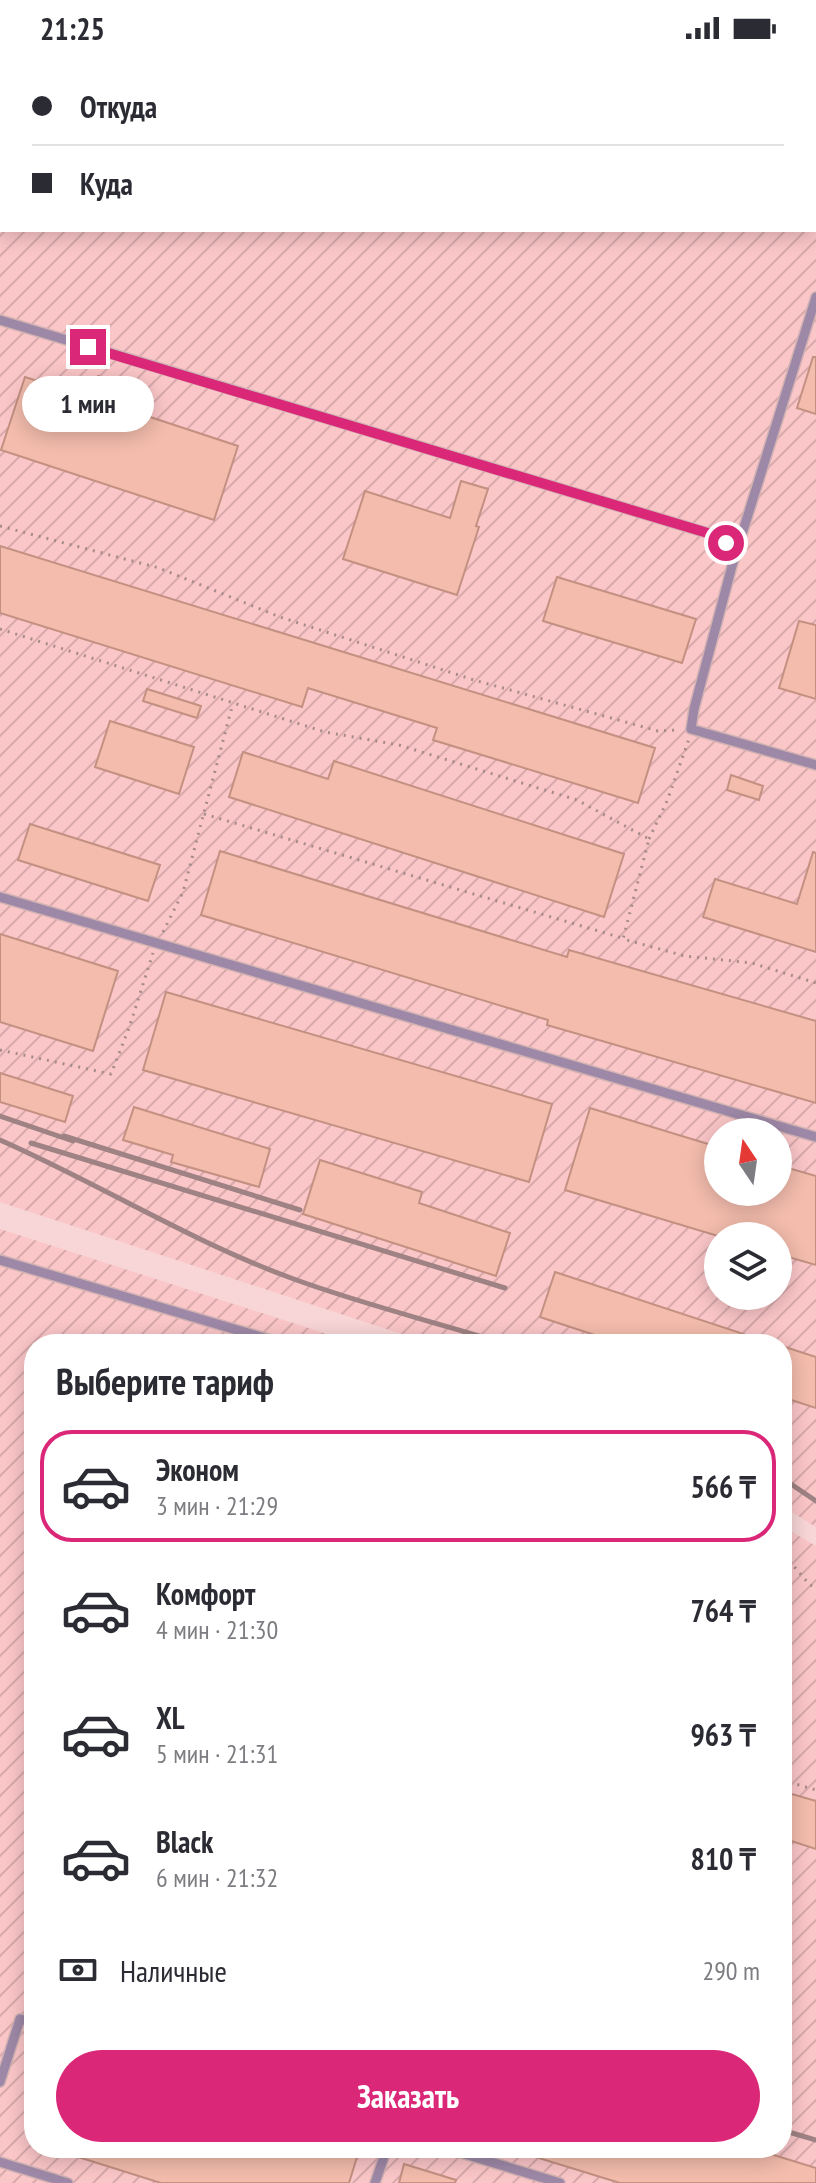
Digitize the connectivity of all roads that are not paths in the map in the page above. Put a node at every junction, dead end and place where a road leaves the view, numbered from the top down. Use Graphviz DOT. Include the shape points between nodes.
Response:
graph roads {
  1 [pos="816,297"];
  2 [pos="0,320"];
  3 [pos="732,566"];
  4 [pos="816,765"];
  5 [pos="0,897"];
  6 [pos="816,1137"];
  7 [pos="0,1260"];
  8 [pos="251,1334"];
  9 [pos="24,2020"];
  10 [pos="0,2082"];
  11 [pos="384,2158"];
  12 [pos="478,2158"];
  13 [pos="0,2162"];
  14 [pos="68,2183"];
  15 [pos="375,2183"];
  16 [pos="560,2183"];
  1 -- 3 [label="lane"];
  2 -- 3 [label="lane" via="711,534 726,543"];
  3 -- 4 [label="lane" via="691,729"];
  5 -- 6 [label="lane"];
  7 -- 8 [label="lane"];
  9 -- 10 [label="lane" via="20,2019"];
  11 -- 15 [label="lane"];
  12 -- 16 [label="lane"];
  13 -- 14 [label="lane"];
}
